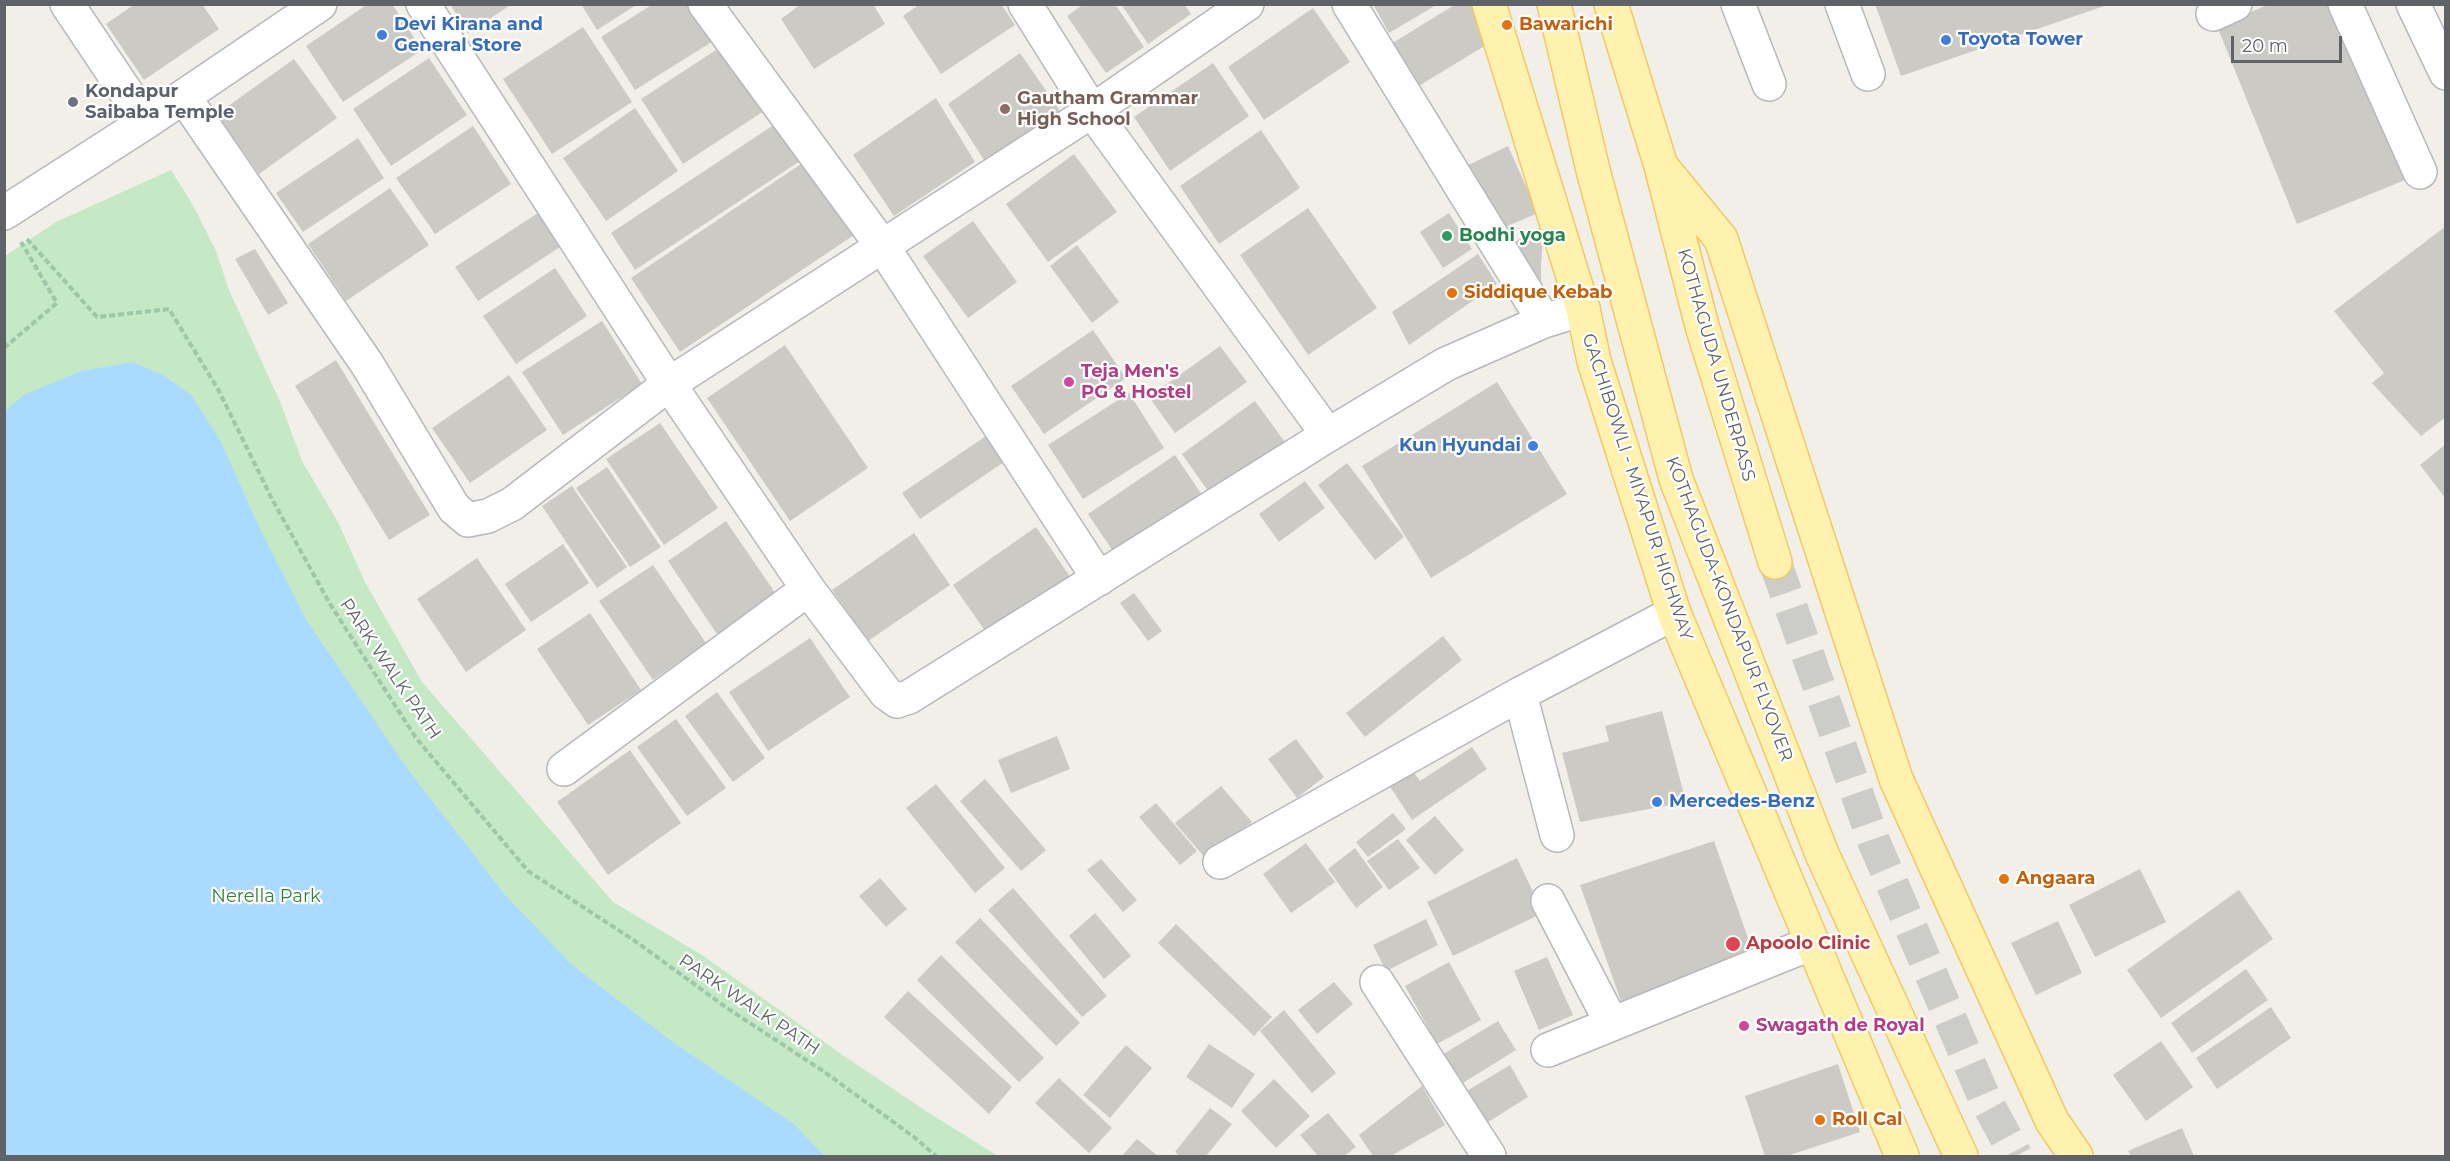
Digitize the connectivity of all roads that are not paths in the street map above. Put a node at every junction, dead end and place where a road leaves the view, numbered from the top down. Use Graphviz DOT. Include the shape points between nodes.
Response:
graph roads {
  1 [pos="67,4"];
  2 [pos="320,4"];
  3 [pos="423,4"];
  4 [pos="705,4"];
  5 [pos="1025,4"];
  6 [pos="1247,4"];
  7 [pos="1349,4"];
  8 [pos="1490,4"];
  9 [pos="1554,4"];
  10 [pos="1611,4"];
  11 [pos="1738,4"];
  12 [pos="1842,4"];
  13 [pos="2345,4"];
  14 [pos="2413,4"];
  15 [pos="2445,73"];
  16 [pos="1868,74"];
  17 [pos="1769,84"];
  18 [pos="184,97"];
  19 [pos="1092,111"];
  20 [pos="146,122"];
  21 [pos="1661,166"];
  22 [pos="2420,172"];
  23 [pos="14,226"];
  24 [pos="883,247"];
  25 [pos="1583,309"];
  26 [pos="1544,321"];
  27 [pos="669,384"];
  28 [pos="1328,435"];
  29 [pos="1775,562"];
  30 [pos="1099,579"];
  31 [pos="808,589"];
  32 [pos="1674,613"];
  33 [pos="1520,694"];
  34 [pos="564,769"];
  35 [pos="1557,835"];
  36 [pos="1220,862"];
  37 [pos="1548,901"];
  38 [pos="1812,943"];
  39 [pos="1377,982"];
  40 [pos="1612,1024"];
  41 [pos="1548,1050"];
  42 [pos="1489,1156"];
  43 [pos="1902,1156"];
  44 [pos="1961,1156"];
  45 [pos="2076,1156"];
  1 -- 20 [label="street"];
  2 -- 18 [label="street"];
  3 -- 27 [label="street"];
  4 -- 24 [label="street"];
  5 -- 19 [label="street"];
  6 -- 19 [label="street"];
  7 -- 26 [label="street"];
  8 -- 25 [label="main road, GACHIBOWLI - MIYAPUR HIGHWAY"];
  9 -- 44 [label="main road, KOTHAGUDA-KONDAPUR FLYOVER" via="1593,170 1676,478 1822,854"];
  10 -- 21 [label="main road"];
  11 -- 17 [label="street"];
  12 -- 16 [label="street"];
  13 -- 22 [label="street"];
  14 -- 15 [label="street"];
  18 -- 20 [label="street"];
  18 -- 27 [label="street" via="367,364 454,508 468,520 488,516 512,504"];
  19 -- 24 [label="street"];
  19 -- 28 [label="street"];
  20 -- 23 [label="street"];
  21 -- 29 [label="main road, KOTHAGUDA UNDERPASS" via="1702,326"];
  21 -- 45 [label="main road" via="1721,238 1896,779 2052,1121"];
  24 -- 27 [label="street"];
  24 -- 30 [label="street"];
  25 -- 26 [label="street"];
  25 -- 32 [label="main road, GACHIBOWLI - MIYAPUR HIGHWAY" via="1594,361"];
  26 -- 28 [label="street" via="1446,364"];
  27 -- 31 [label="street"];
  28 -- 30 [label="street"];
  30 -- 31 [label="street" via="897,701 886,693"];
  31 -- 34 [label="street"];
  32 -- 33 [label="street"];
  32 -- 38 [label="main road, GACHIBOWLI - MIYAPUR HIGHWAY"];
  33 -- 35 [label="street"];
  33 -- 36 [label="street"];
  37 -- 40 [label="street"];
  38 -- 40 [label="street"];
  38 -- 43 [label="main road, GACHIBOWLI - MIYAPUR HIGHWAY"];
  39 -- 42 [label="street"];
  40 -- 41 [label="street"];
}
